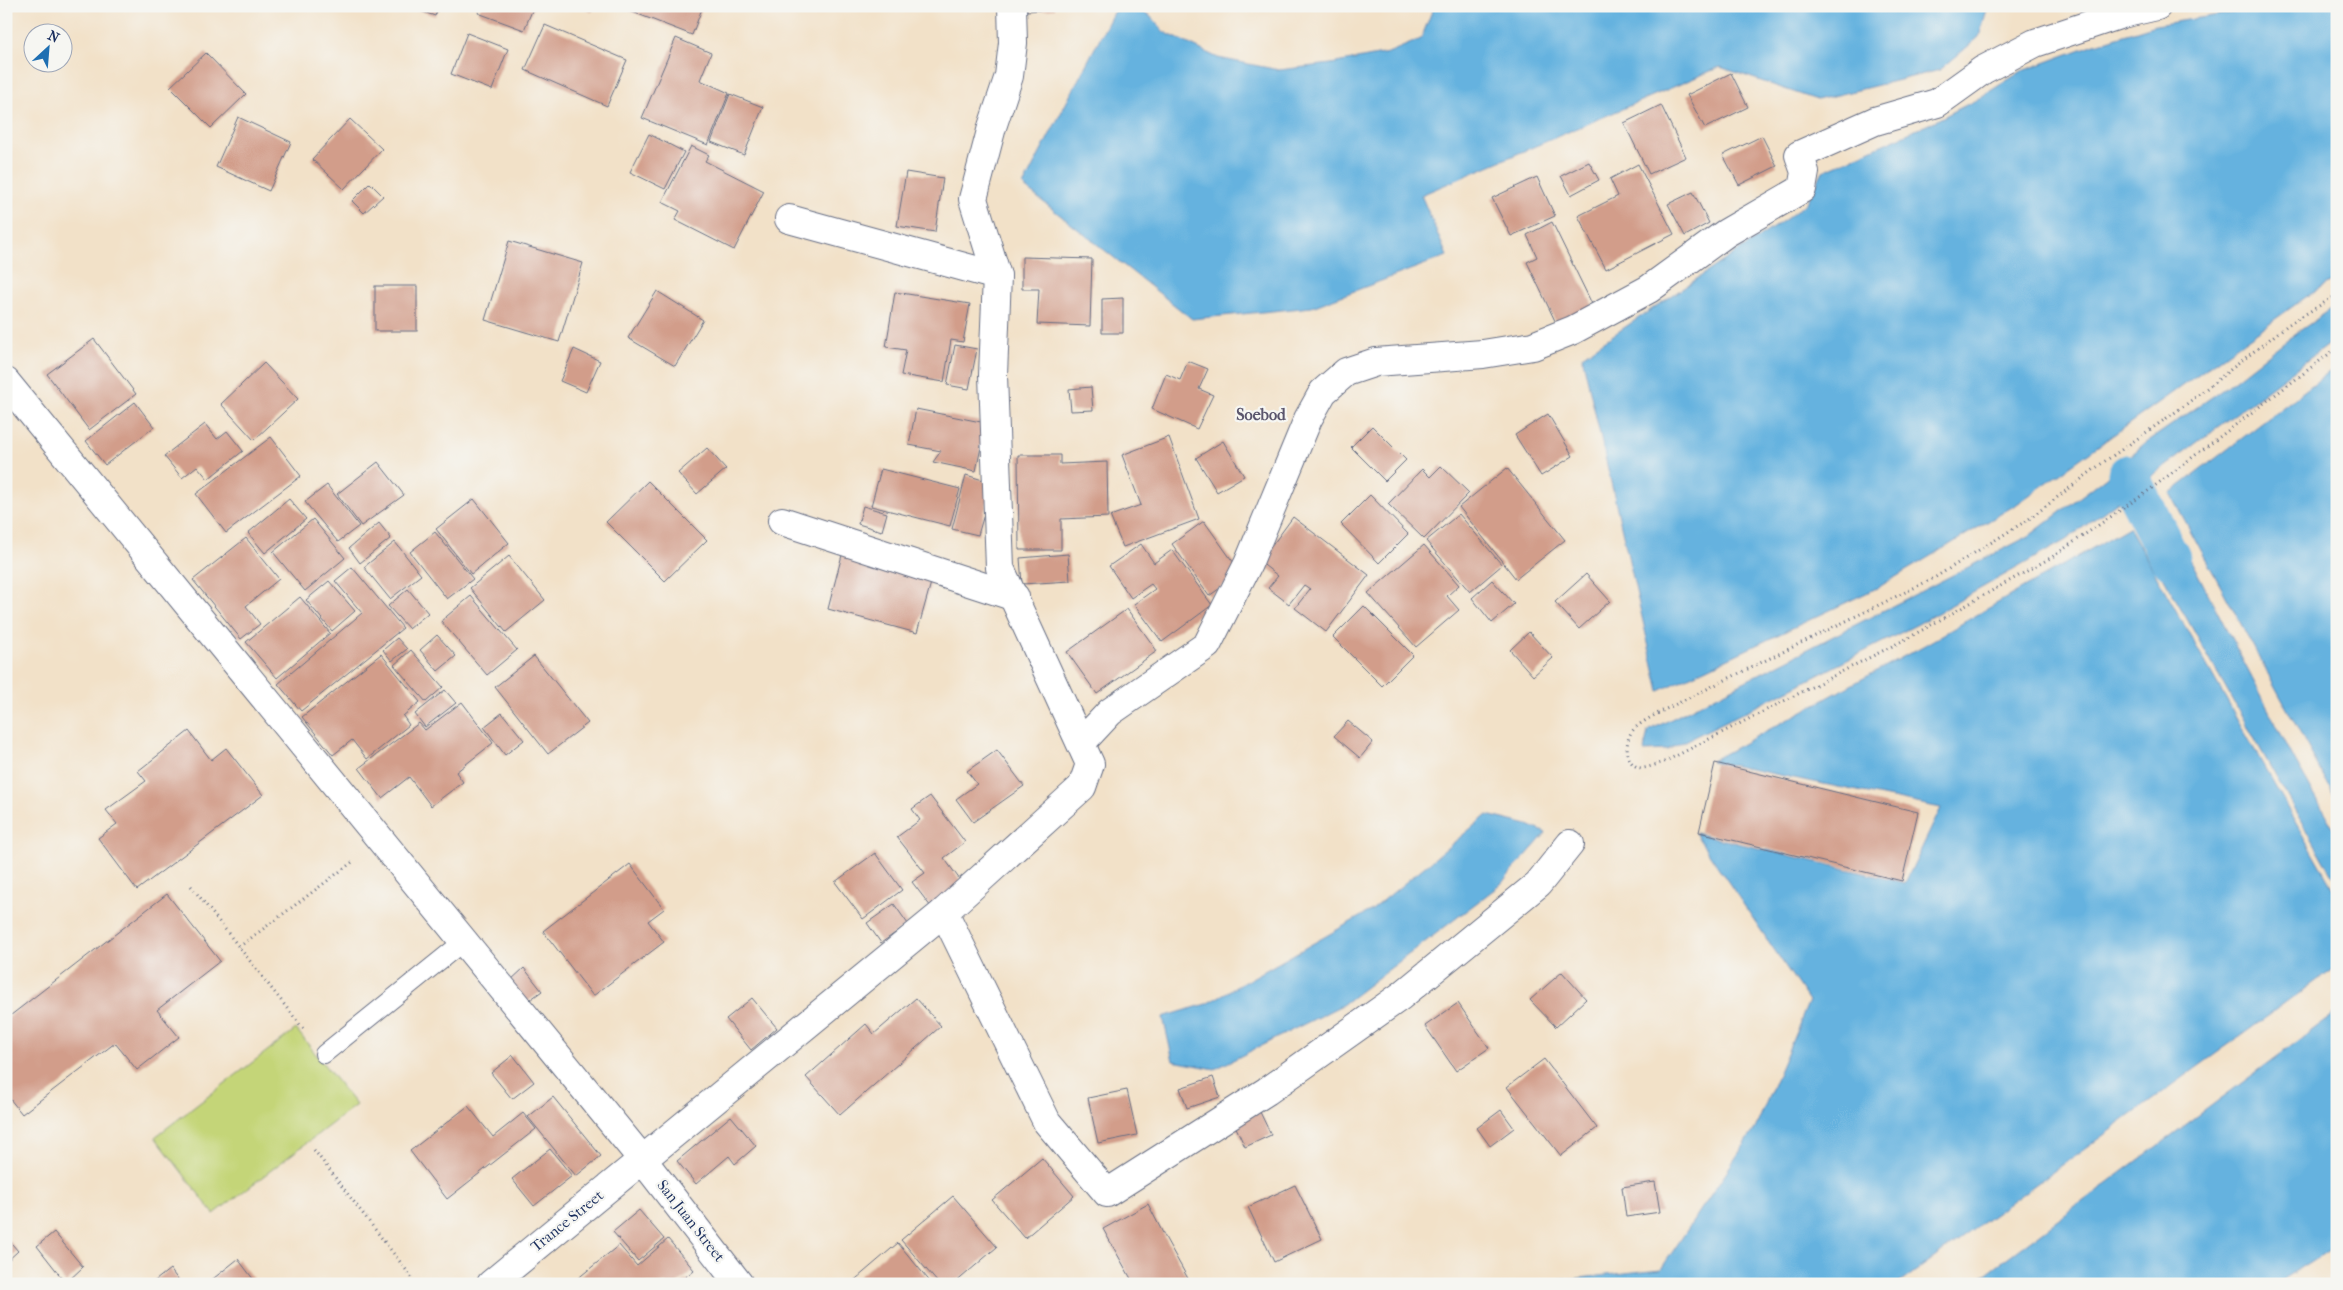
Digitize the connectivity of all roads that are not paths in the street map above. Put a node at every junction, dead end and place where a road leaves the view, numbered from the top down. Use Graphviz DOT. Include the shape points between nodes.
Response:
graph roads {
  1 [pos="1012,6"];
  2 [pos="2157,6"];
  3 [pos="789,219"];
  4 [pos="997,276"];
  5 [pos="6,382"];
  6 [pos="782,521"];
  7 [pos="1014,597"];
  8 [pos="1082,742"];
  9 [pos="1570,844"];
  10 [pos="944,912"];
  11 [pos="464,941"];
  12 [pos="324,1054"];
  13 [pos="642,1159"];
  14 [pos="491,1284"];
  15 [pos="739,1284"];
  1 -- 4 [label="street, Trance Street" via="1013,42 1009,76 973,199"];
  2 -- 8 [label="street" via="2122,14 2035,43 1983,70 1937,104 1875,120 1798,155 1806,172 1802,189 1726,233 1648,289 1573,330 1533,346 1483,354 1376,362 1346,372 1323,392 1308,419 1248,564 1207,644 1110,712"];
  3 -- 4 [label="street"];
  4 -- 7 [label="street, Trance Street" via="993,374 1000,568"];
  5 -- 11 [label="street, San Juan Street"];
  6 -- 7 [label="street"];
  7 -- 8 [label="street, Trance Street"];
  8 -- 10 [label="street, Trance Street" via="1090,764 1082,787"];
  9 -- 10 [label="street" via="1538,884 1402,996 1267,1091 1106,1193 1047,1122"];
  10 -- 13 [label="street, Trance Street"];
  11 -- 12 [label="lane"];
  11 -- 13 [label="street, San Juan Street"];
  13 -- 14 [label="street, Trance Street"];
  13 -- 15 [label="street, San Juan Street"];
}
